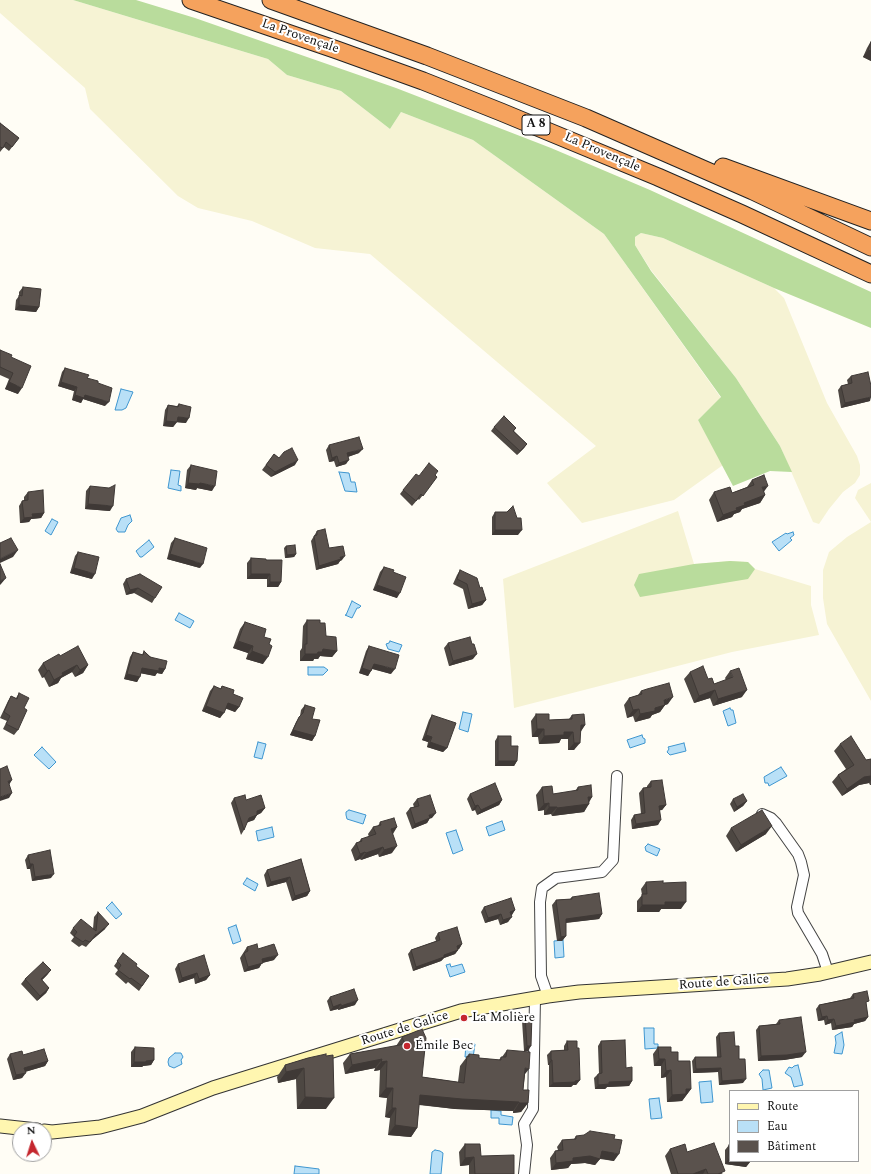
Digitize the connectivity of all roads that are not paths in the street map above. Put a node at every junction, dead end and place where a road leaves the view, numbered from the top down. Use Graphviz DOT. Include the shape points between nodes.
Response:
graph roads {
  1 [pos="191,0"];
  2 [pos="271,0"];
  3 [pos="586,118"];
  4 [pos="871,221"];
  5 [pos="871,247"];
  6 [pos="871,274"];
  7 [pos="617,776"];
  8 [pos="762,814"];
  9 [pos="871,962"];
  10 [pos="828,972"];
  11 [pos="541,997"];
  12 [pos="0,1126"];
  13 [pos="12,1127"];
  14 [pos="52,1132"];
  15 [pos="524,1174"];
  1 -- 6 [label="highway, La Provençale / A 8" via="423,81 501,112 679,186"];
  2 -- 3 [label="highway, La Provençale / A 8" via="427,56"];
  3 -- 4 [label="highway"];
  3 -- 5 [label="highway, La Provençale / A 8" via="753,191"];
  7 -- 11 [label="street" via="613,860 602,872 556,878 542,888"];
  8 -- 10 [label="street" via="776,823 802,862 804,875 798,913 822,954"];
  9 -- 10 [label="main road, Route de Galice"];
  10 -- 11 [label="main road, Route de Galice" via="787,979 580,992"];
  11 -- 14 [label="main road, Route de Galice" via="461,1011 213,1088 142,1116 100,1127"];
  11 -- 15 [label="street" via="533,1108 524,1124 527,1145"];
  12 -- 13 [label="main road"];
}
